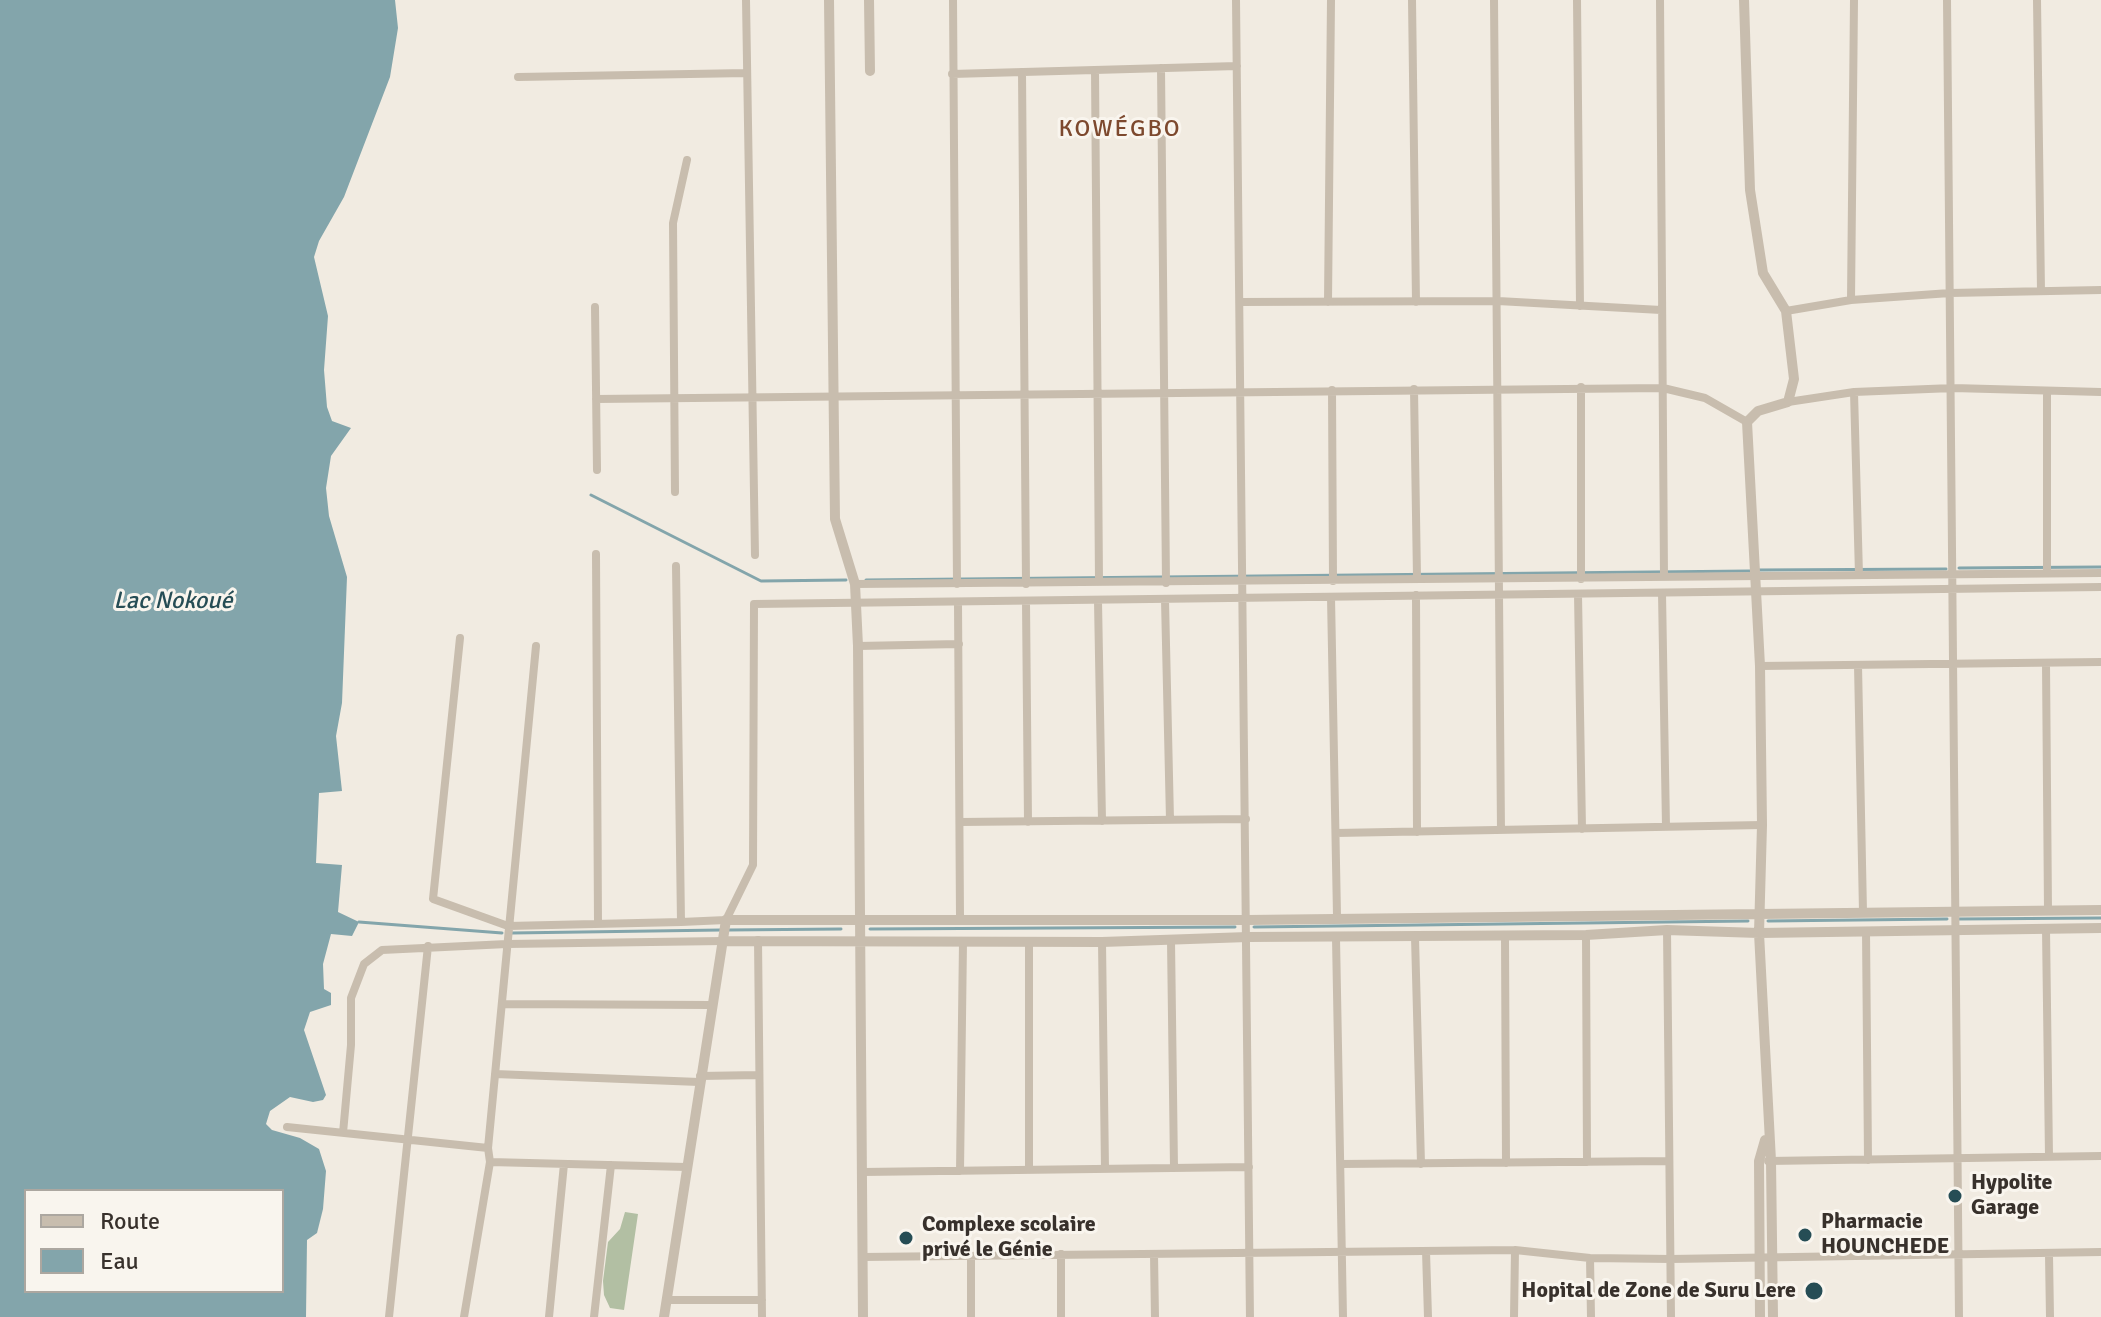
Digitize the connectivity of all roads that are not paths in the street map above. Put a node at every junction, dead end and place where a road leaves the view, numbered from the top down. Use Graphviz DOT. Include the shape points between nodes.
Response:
graph roads {
  1 [pos="746,0"];
  2 [pos="829,0"];
  3 [pos="869,0"];
  4 [pos="953,0"];
  5 [pos="1236,0"];
  6 [pos="1331,0"];
  7 [pos="1412,0"];
  8 [pos="1494,0"];
  9 [pos="1577,0"];
  10 [pos="1660,0"];
  11 [pos="1744,0"];
  12 [pos="1854,0"];
  13 [pos="1947,0"];
  14 [pos="2037,0"];
  15 [pos="1237,66"];
  16 [pos="1161,68"];
  17 [pos="1095,70"];
  18 [pos="870,71"];
  19 [pos="1022,72"];
  20 [pos="747,73"];
  21 [pos="952,74"];
  22 [pos="518,77"];
  23 [pos="687,160"];
  24 [pos="2101,290"];
  25 [pos="2041,291"];
  26 [pos="1950,293"];
  27 [pos="1851,300"];
  28 [pos="1498,301"];
  29 [pos="1240,302"];
  30 [pos="1328,302"];
  31 [pos="1416,302"];
  32 [pos="1580,306"];
  33 [pos="595,307"];
  34 [pos="1661,310"];
  35 [pos="1786,311"];
  36 [pos="1581,387"];
  37 [pos="1499,388"];
  38 [pos="1663,388"];
  39 [pos="1953,388"];
  40 [pos="1414,389"];
  41 [pos="1332,390"];
  42 [pos="1241,391"];
  43 [pos="1164,392"];
  44 [pos="1854,392"];
  45 [pos="2047,392"];
  46 [pos="2101,392"];
  47 [pos="1097,393"];
  48 [pos="957,394"];
  49 [pos="1027,394"];
  50 [pos="834,396"];
  51 [pos="752,397"];
  52 [pos="675,398"];
  53 [pos="596,399"];
  54 [pos="1788,402"];
  55 [pos="1747,422"];
  56 [pos="597,470"];
  57 [pos="675,492"];
  58 [pos="596,554"];
  59 [pos="755,555"];
  60 [pos="676,566"];
  61 [pos="2047,573"];
  62 [pos="2101,573"];
  63 [pos="1859,575"];
  64 [pos="1951,575"];
  65 [pos="1664,576"];
  66 [pos="1755,576"];
  67 [pos="1499,577"];
  68 [pos="1404,578"];
  69 [pos="1417,578"];
  70 [pos="1581,579"];
  71 [pos="1243,581"];
  72 [pos="1333,581"];
  73 [pos="1099,582"];
  74 [pos="1166,583"];
  75 [pos="855,584"];
  76 [pos="957,584"];
  77 [pos="1026,584"];
  78 [pos="2101,587"];
  79 [pos="1951,589"];
  80 [pos="1757,592"];
  81 [pos="1662,593"];
  82 [pos="1499,594"];
  83 [pos="1578,594"];
  84 [pos="1416,595"];
  85 [pos="1404,596"];
  86 [pos="1331,597"];
  87 [pos="1242,598"];
  88 [pos="1165,600"];
  89 [pos="1098,601"];
  90 [pos="856,602"];
  91 [pos="1026,602"];
  92 [pos="958,603"];
  93 [pos="460,638"];
  94 [pos="959,644"];
  95 [pos="536,646"];
  96 [pos="858,646"];
  97 [pos="2101,662"];
  98 [pos="2046,663"];
  99 [pos="1955,664"];
  100 [pos="1858,665"];
  101 [pos="1760,666"];
  102 [pos="1246,819"];
  103 [pos="1170,820"];
  104 [pos="1102,821"];
  105 [pos="961,822"];
  106 [pos="1028,822"];
  107 [pos="1762,825"];
  108 [pos="1666,827"];
  109 [pos="1582,829"];
  110 [pos="1501,830"];
  111 [pos="1417,832"];
  112 [pos="1336,833"];
  113 [pos="1955,910"];
  114 [pos="2101,910"];
  115 [pos="2048,911"];
  116 [pos="1863,912"];
  117 [pos="1759,915"];
  118 [pos="1337,916"];
  119 [pos="960,918"];
  120 [pos="726,920"];
  121 [pos="1248,920"];
  122 [pos="862,921"];
  123 [pos="681,922"];
  124 [pos="598,923"];
  125 [pos="508,926"];
  126 [pos="2101,928"];
  127 [pos="2046,929"];
  128 [pos="1667,930"];
  129 [pos="1955,930"];
  130 [pos="1866,931"];
  131 [pos="1759,933"];
  132 [pos="1586,935"];
  133 [pos="1505,936"];
  134 [pos="1248,937"];
  135 [pos="1415,937"];
  136 [pos="1336,938"];
  137 [pos="758,940"];
  138 [pos="862,940"];
  139 [pos="723,941"];
  140 [pos="1029,941"];
  141 [pos="1171,941"];
  142 [pos="963,942"];
  143 [pos="1102,942"];
  144 [pos="507,944"];
  145 [pos="428,946"];
  146 [pos="502,1004"];
  147 [pos="710,1005"];
  148 [pos="495,1074"];
  149 [pos="759,1075"];
  150 [pos="699,1079"];
  151 [pos="287,1127"];
  152 [pos="343,1133"];
  153 [pos="409,1140"];
  154 [pos="488,1148"];
  155 [pos="2101,1156"];
  156 [pos="2049,1157"];
  157 [pos="1868,1160"];
  158 [pos="1956,1160"];
  159 [pos="1669,1161"];
  160 [pos="1765,1161"];
  161 [pos="490,1162"];
  162 [pos="1587,1162"];
  163 [pos="1506,1163"];
  164 [pos="564,1164"];
  165 [pos="1341,1164"];
  166 [pos="1421,1164"];
  167 [pos="611,1165"];
  168 [pos="686,1167"];
  169 [pos="1249,1167"];
  170 [pos="1174,1168"];
  171 [pos="1105,1169"];
  172 [pos="1029,1170"];
  173 [pos="960,1171"];
  174 [pos="863,1172"];
  175 [pos="1515,1250"];
  176 [pos="1426,1251"];
  177 [pos="1342,1252"];
  178 [pos="2101,1252"];
  179 [pos="1249,1253"];
  180 [pos="1958,1253"];
  181 [pos="1061,1254"];
  182 [pos="1154,1254"];
  183 [pos="2049,1255"];
  184 [pos="971,1256"];
  185 [pos="863,1257"];
  186 [pos="1766,1257"];
  187 [pos="1590,1258"];
  188 [pos="1671,1259"];
  189 [pos="666,1300"];
  190 [pos="762,1300"];
  191 [pos="389,1317"];
  192 [pos="464,1317"];
  193 [pos="549,1317"];
  194 [pos="594,1317"];
  195 [pos="664,1317"];
  196 [pos="762,1317"];
  197 [pos="863,1317"];
  198 [pos="971,1317"];
  199 [pos="1061,1317"];
  200 [pos="1155,1317"];
  201 [pos="1250,1317"];
  202 [pos="1343,1317"];
  203 [pos="1428,1317"];
  204 [pos="1514,1317"];
  205 [pos="1591,1317"];
  206 [pos="1671,1317"];
  207 [pos="1760,1317"];
  208 [pos="1773,1317"];
  209 [pos="1959,1317"];
  210 [pos="2050,1317"];
  1 -- 20 [label="street"];
  2 -- 50 [label="street"];
  3 -- 18 [label="street"];
  4 -- 21 [label="street"];
  5 -- 15 [label="street"];
  6 -- 30 [label="street"];
  7 -- 31 [label="street"];
  8 -- 28 [label="street"];
  9 -- 32 [label="street"];
  10 -- 34 [label="street"];
  11 -- 35 [label="street" via="1750,190 1763,273"];
  12 -- 27 [label="street"];
  13 -- 26 [label="street"];
  14 -- 25 [label="street"];
  15 -- 16 [label="street"];
  15 -- 29 [label="street"];
  16 -- 17 [label="street"];
  16 -- 43 [label="street"];
  17 -- 19 [label="street"];
  17 -- 47 [label="street"];
  19 -- 21 [label="street"];
  19 -- 49 [label="street"];
  20 -- 22 [label="street"];
  20 -- 51 [label="street"];
  21 -- 48 [label="street"];
  23 -- 52 [label="street" via="673,223"];
  24 -- 25 [label="street"];
  25 -- 26 [label="street"];
  26 -- 27 [label="street"];
  26 -- 39 [label="street"];
  27 -- 35 [label="street"];
  28 -- 31 [label="street"];
  28 -- 32 [label="street"];
  28 -- 37 [label="street"];
  29 -- 30 [label="street"];
  29 -- 42 [label="street"];
  30 -- 31 [label="street"];
  32 -- 34 [label="street"];
  33 -- 53 [label="street"];
  34 -- 38 [label="street"];
  35 -- 54 [label="street" via="1794,379"];
  36 -- 37 [label="street"];
  36 -- 38 [label="street"];
  36 -- 70 [label="street"];
  37 -- 40 [label="street"];
  37 -- 67 [label="street"];
  38 -- 55 [label="street" via="1705,398"];
  38 -- 65 [label="street"];
  39 -- 44 [label="street"];
  39 -- 45 [label="street"];
  39 -- 64 [label="street"];
  40 -- 41 [label="street"];
  40 -- 69 [label="street"];
  41 -- 42 [label="street"];
  41 -- 72 [label="street"];
  42 -- 43 [label="street"];
  42 -- 71 [label="street"];
  43 -- 47 [label="street"];
  43 -- 74 [label="street"];
  44 -- 54 [label="street"];
  44 -- 63 [label="street"];
  45 -- 46 [label="street"];
  45 -- 61 [label="street"];
  47 -- 49 [label="street"];
  47 -- 73 [label="street"];
  48 -- 49 [label="street"];
  48 -- 50 [label="street"];
  48 -- 76 [label="street"];
  49 -- 77 [label="street"];
  50 -- 51 [label="street"];
  50 -- 75 [label="street" via="835,519"];
  51 -- 52 [label="street"];
  51 -- 59 [label="street"];
  52 -- 53 [label="street"];
  52 -- 57 [label="street"];
  53 -- 56 [label="street"];
  54 -- 55 [label="street" via="1758,411"];
  55 -- 66 [label="street"];
  58 -- 124 [label="street"];
  60 -- 123 [label="street"];
  61 -- 62 [label="street"];
  61 -- 64 [label="street"];
  63 -- 64 [label="street"];
  63 -- 66 [label="street"];
  64 -- 79 [label="street"];
  65 -- 66 [label="street"];
  65 -- 70 [label="street"];
  66 -- 80 [label="street"];
  67 -- 69 [label="street"];
  67 -- 70 [label="street"];
  67 -- 82 [label="street"];
  68 -- 69 [label="street"];
  68 -- 72 [label="street"];
  68 -- 85 [label="street"];
  71 -- 72 [label="street"];
  71 -- 74 [label="street"];
  71 -- 87 [label="street"];
  73 -- 74 [label="street"];
  73 -- 77 [label="street"];
  75 -- 76 [label="street"];
  75 -- 90 [label="street"];
  76 -- 77 [label="street"];
  78 -- 79 [label="street"];
  79 -- 80 [label="street"];
  79 -- 99 [label="street"];
  80 -- 81 [label="street"];
  80 -- 101 [label="street"];
  81 -- 83 [label="street"];
  81 -- 108 [label="street"];
  82 -- 83 [label="street"];
  82 -- 84 [label="street"];
  82 -- 110 [label="street"];
  83 -- 109 [label="street"];
  84 -- 85 [label="street"];
  84 -- 111 [label="street"];
  85 -- 86 [label="street"];
  86 -- 87 [label="street"];
  86 -- 112 [label="street"];
  87 -- 88 [label="street"];
  87 -- 102 [label="street"];
  88 -- 89 [label="street"];
  88 -- 103 [label="street"];
  89 -- 91 [label="street"];
  89 -- 104 [label="street"];
  90 -- 92 [label="street"];
  90 -- 96 [label="street"];
  90 -- 120 [label="street" via="754,604 755,853 751,875"];
  91 -- 92 [label="street"];
  91 -- 106 [label="street"];
  92 -- 94 [label="street"];
  93 -- 125 [label="street" via="433,899"];
  94 -- 96 [label="street"];
  94 -- 105 [label="street"];
  95 -- 125 [label="street"];
  96 -- 122 [label="street"];
  97 -- 98 [label="street"];
  98 -- 99 [label="street"];
  98 -- 115 [label="street"];
  99 -- 100 [label="street"];
  99 -- 113 [label="street"];
  100 -- 101 [label="street"];
  100 -- 116 [label="street"];
  101 -- 107 [label="street"];
  102 -- 103 [label="street"];
  102 -- 121 [label="street"];
  103 -- 104 [label="street"];
  104 -- 106 [label="street"];
  105 -- 106 [label="street"];
  105 -- 119 [label="street"];
  107 -- 108 [label="street"];
  107 -- 117 [label="street"];
  108 -- 109 [label="street"];
  109 -- 110 [label="street"];
  110 -- 111 [label="street"];
  111 -- 112 [label="street"];
  112 -- 118 [label="street"];
  113 -- 115 [label="street"];
  113 -- 116 [label="street"];
  113 -- 129 [label="street"];
  114 -- 115 [label="street"];
  116 -- 117 [label="street"];
  117 -- 118 [label="street"];
  117 -- 131 [label="street"];
  118 -- 121 [label="street"];
  119 -- 121 [label="street"];
  119 -- 122 [label="street"];
  120 -- 122 [label="street"];
  120 -- 123 [label="street"];
  120 -- 139 [label="street"];
  121 -- 134 [label="street"];
  122 -- 138 [label="street"];
  123 -- 124 [label="street"];
  124 -- 125 [label="street"];
  125 -- 144 [label="street"];
  126 -- 127 [label="street"];
  127 -- 129 [label="street"];
  127 -- 156 [label="street"];
  128 -- 131 [label="street"];
  128 -- 132 [label="street"];
  128 -- 159 [label="street"];
  129 -- 130 [label="street"];
  129 -- 158 [label="street"];
  130 -- 131 [label="street"];
  130 -- 157 [label="street"];
  131 -- 160 [label="street"];
  132 -- 133 [label="street"];
  132 -- 162 [label="street"];
  133 -- 135 [label="street"];
  133 -- 163 [label="street"];
  134 -- 136 [label="street"];
  134 -- 141 [label="street"];
  134 -- 169 [label="street"];
  135 -- 136 [label="street"];
  135 -- 166 [label="street"];
  136 -- 165 [label="street"];
  137 -- 138 [label="street"];
  137 -- 139 [label="street"];
  137 -- 149 [label="street"];
  138 -- 142 [label="street"];
  138 -- 174 [label="street"];
  139 -- 144 [label="street"];
  139 -- 147 [label="street"];
  140 -- 142 [label="street"];
  140 -- 143 [label="street"];
  140 -- 172 [label="street"];
  141 -- 143 [label="street"];
  141 -- 170 [label="street"];
  142 -- 173 [label="street"];
  143 -- 171 [label="street"];
  144 -- 145 [label="street"];
  144 -- 146 [label="street"];
  145 -- 152 [label="street" via="382,950 364,964 356,979"];
  145 -- 153 [label="street"];
  146 -- 147 [label="street"];
  146 -- 148 [label="street"];
  147 -- 150 [label="street"];
  148 -- 150 [label="street"];
  148 -- 154 [label="street"];
  149 -- 150 [label="street"];
  149 -- 190 [label="street"];
  150 -- 168 [label="street"];
  151 -- 152 [label="street"];
  152 -- 153 [label="street"];
  153 -- 154 [label="street"];
  153 -- 191 [label="street"];
  154 -- 161 [label="street"];
  155 -- 156 [label="street"];
  156 -- 158 [label="street"];
  157 -- 158 [label="street"];
  157 -- 160 [label="street"];
  158 -- 180 [label="street"];
  159 -- 162 [label="street"];
  159 -- 188 [label="street"];
  160 -- 186 [label="street"];
  161 -- 164 [label="street"];
  161 -- 192 [label="street"];
  162 -- 163 [label="street"];
  163 -- 166 [label="street"];
  164 -- 167 [label="street"];
  164 -- 193 [label="street"];
  165 -- 166 [label="street"];
  165 -- 177 [label="street"];
  167 -- 168 [label="street"];
  167 -- 194 [label="street"];
  168 -- 189 [label="street"];
  169 -- 170 [label="street"];
  169 -- 179 [label="street"];
  170 -- 171 [label="street"];
  171 -- 172 [label="street"];
  172 -- 173 [label="street"];
  173 -- 174 [label="street"];
  174 -- 185 [label="street"];
  175 -- 176 [label="street"];
  175 -- 187 [label="street"];
  175 -- 204 [label="street"];
  176 -- 177 [label="street"];
  176 -- 203 [label="street"];
  177 -- 179 [label="street"];
  177 -- 202 [label="street"];
  178 -- 183 [label="street"];
  179 -- 182 [label="street"];
  179 -- 201 [label="street"];
  180 -- 183 [label="street"];
  180 -- 186 [label="street"];
  180 -- 209 [label="street"];
  181 -- 182 [label="street"];
  181 -- 184 [label="street"];
  181 -- 199 [label="street"];
  182 -- 200 [label="street"];
  183 -- 210 [label="street"];
  184 -- 185 [label="street"];
  184 -- 198 [label="street"];
  185 -- 197 [label="street"];
  186 -- 188 [label="street"];
  186 -- 207 [label="street"];
  186 -- 208 [label="street"];
  187 -- 188 [label="street"];
  187 -- 205 [label="street"];
  188 -- 206 [label="street"];
  189 -- 190 [label="street"];
  189 -- 195 [label="street"];
  190 -- 196 [label="street"];
}
